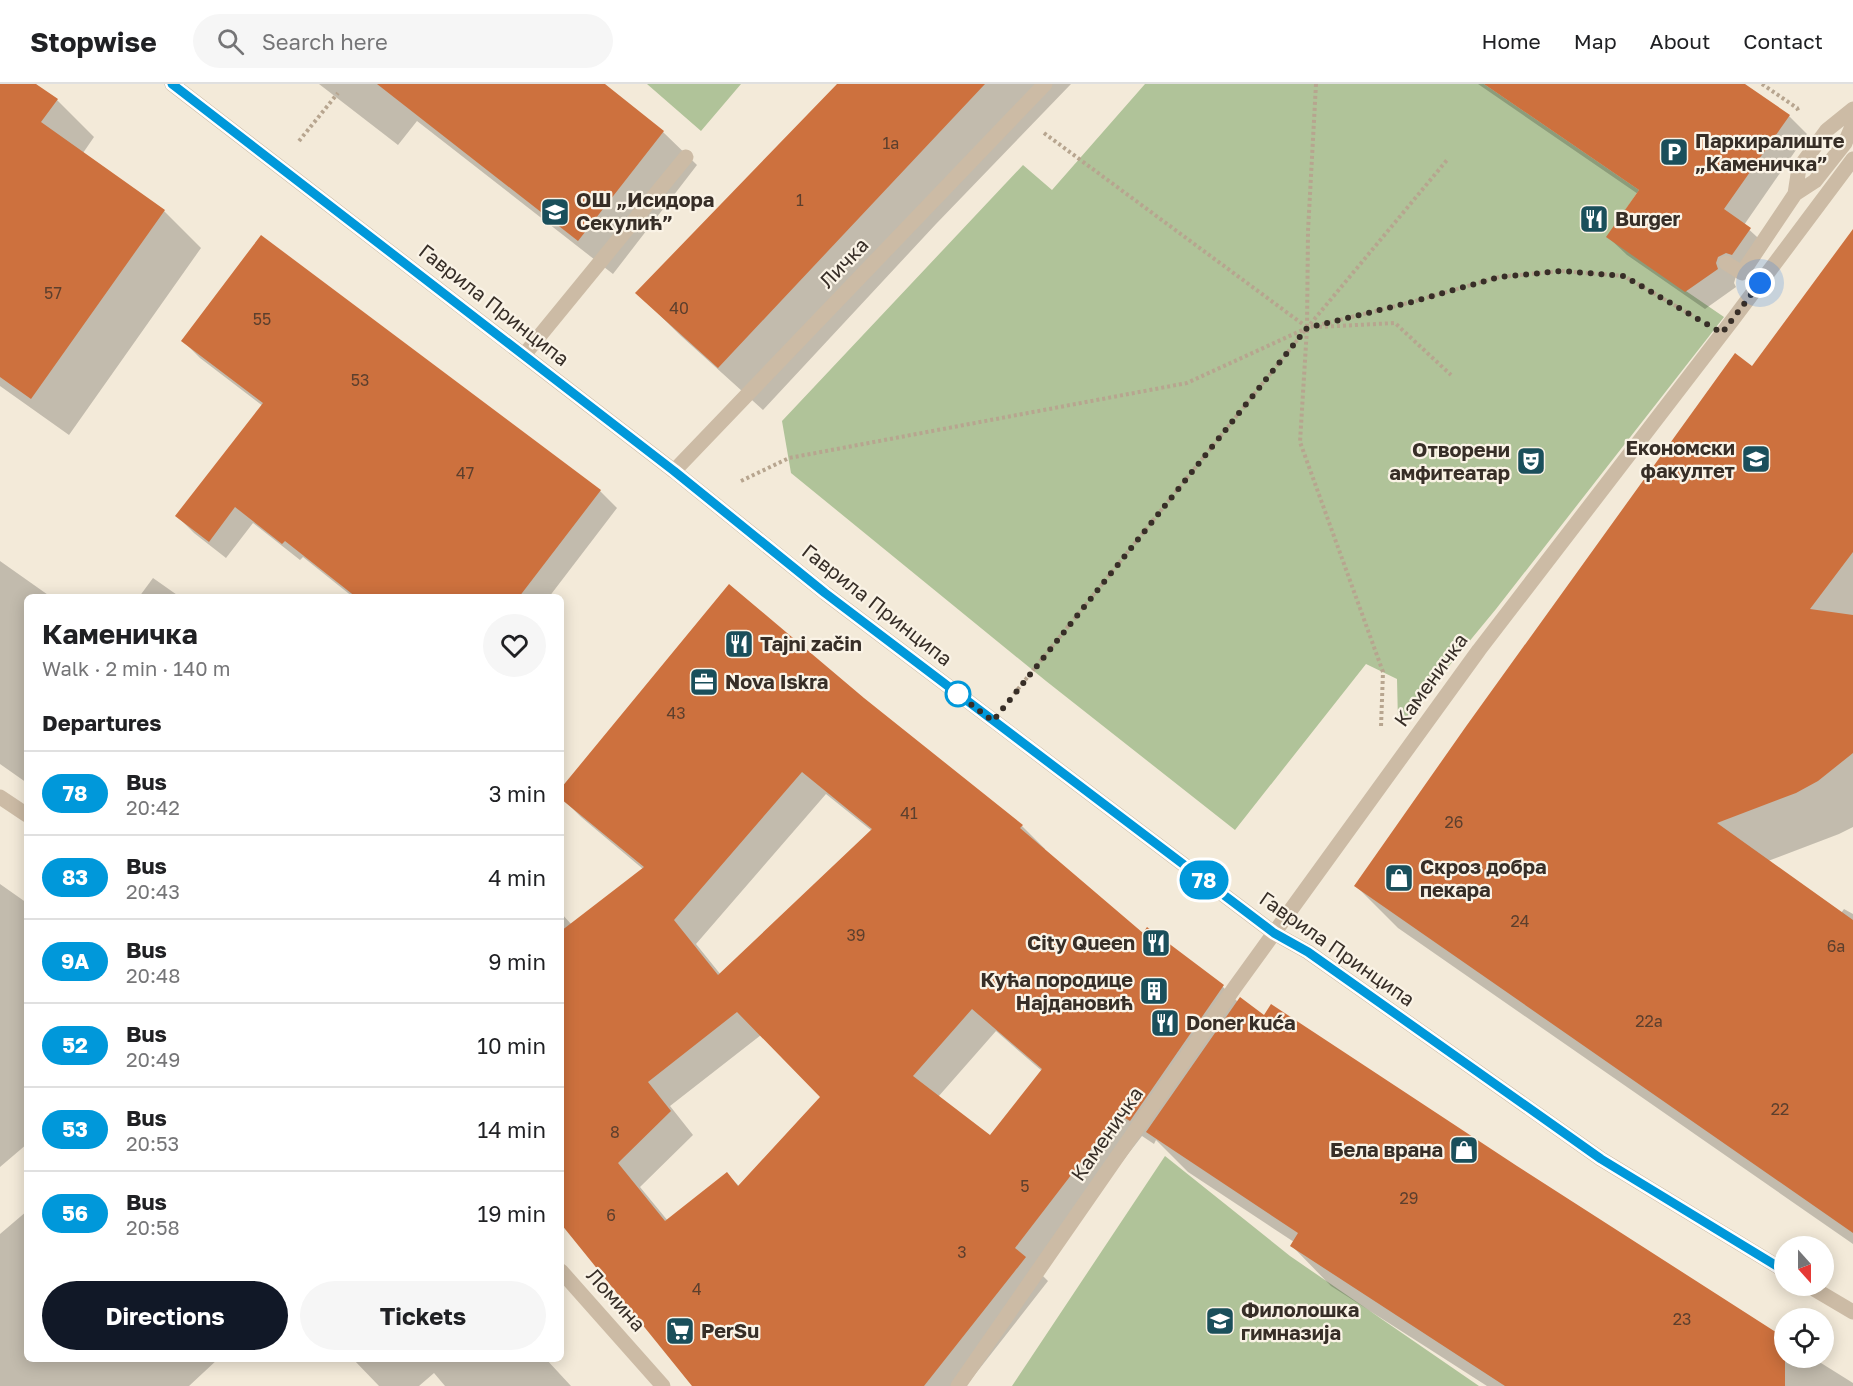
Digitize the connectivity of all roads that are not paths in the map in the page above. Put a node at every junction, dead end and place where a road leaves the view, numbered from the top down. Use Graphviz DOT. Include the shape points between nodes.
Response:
graph roads {
  1 [pos="172,84"];
  2 [pos="1045,84"];
  3 [pos="190,89"];
  4 [pos="1853,109"];
  5 [pos="1853,124"];
  6 [pos="686,157"];
  7 [pos="1853,159"];
  8 [pos="1794,194"];
  9 [pos="1726,263"];
  10 [pos="524,355"];
  11 [pos="674,471"];
  12 [pos="0,797"];
  13 [pos="24,813"];
  14 [pos="1274,933"];
  15 [pos="1774,1264"];
  16 [pos="564,1274"];
  17 [pos="1826,1296"];
  18 [pos="1853,1312"];
  19 [pos="663,1386"];
  20 [pos="958,1386"];
  1 -- 3 [label="street, Гаврила Принципа"];
  2 -- 11 [label="street, Личка"];
  3 -- 10 [label="street, Гаврила Принципа"];
  4 -- 8 [label="street" via="1827,130 1799,168"];
  5 -- 8 [label="street" via="1845,143 1815,181"];
  6 -- 10 [label="street"];
  7 -- 14 [label="street, Каменичка" via="1479,650"];
  8 -- 9 [label="street" via="1742,273"];
  10 -- 11 [label="street, Гаврила Принципа"];
  11 -- 14 [label="street, Гаврила Принципа" via="825,593"];
  12 -- 13 [label="street"];
  14 -- 15 [label="street, Гаврила Принципа" via="1308,952 1601,1159"];
  14 -- 20 [label="street, Каменичка"];
  16 -- 19 [label="street, Ломина"];
  17 -- 18 [label="street"];
}
